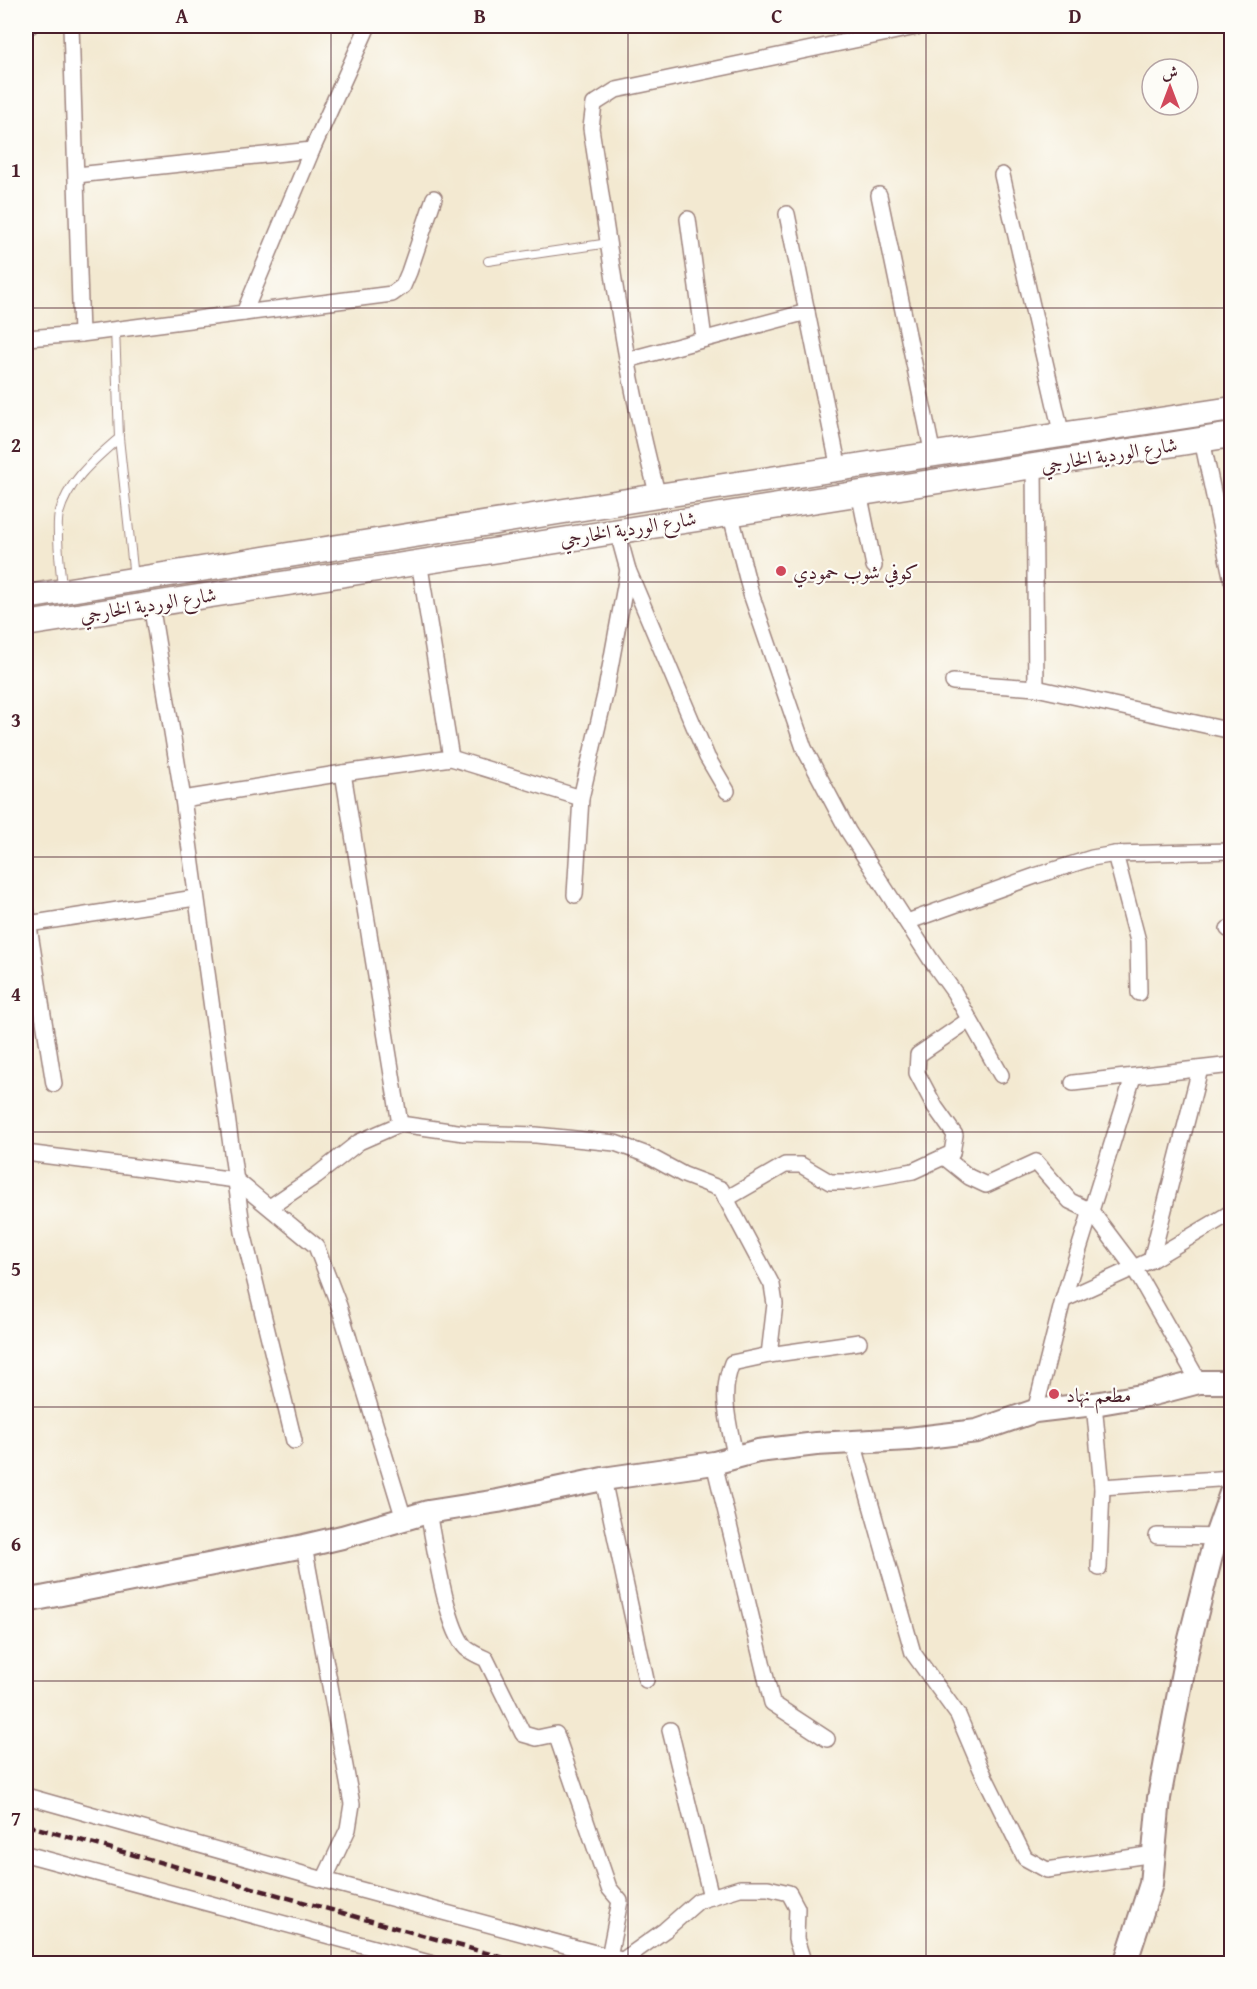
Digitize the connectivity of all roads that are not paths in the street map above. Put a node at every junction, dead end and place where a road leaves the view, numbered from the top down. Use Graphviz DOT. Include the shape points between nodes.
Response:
graph roads {
  1 [pos="71,26"];
  2 [pos="368,26"];
  3 [pos="921,26"];
  4 [pos="312,150"];
  5 [pos="77,175"];
  6 [pos="1002,175"];
  7 [pos="879,195"];
  8 [pos="434,198"];
  9 [pos="787,214"];
  10 [pos="688,219"];
  11 [pos="609,243"];
  12 [pos="488,261"];
  13 [pos="807,312"];
  14 [pos="244,313"];
  15 [pos="115,328"];
  16 [pos="81,334"];
  17 [pos="26,338"];
  18 [pos="704,339"];
  19 [pos="627,360"];
  20 [pos="1232,409"];
  21 [pos="1232,435"];
  22 [pos="1062,436"];
  23 [pos="119,438"];
  24 [pos="1202,440"];
  25 [pos="933,455"];
  26 [pos="1034,465"];
  27 [pos="839,469"];
  28 [pos="859,492"];
  29 [pos="657,496"];
  30 [pos="730,512"];
  31 [pos="617,530"];
  32 [pos="309,551"];
  33 [pos="419,561"];
  34 [pos="874,566"];
  35 [pos="200,569"];
  36 [pos="628,570"];
  37 [pos="313,578"];
  38 [pos="134,579"];
  39 [pos="1232,581"];
  40 [pos="62,591"];
  41 [pos="202,596"];
  42 [pos="26,597"];
  43 [pos="151,604"];
  44 [pos="26,624"];
  45 [pos="952,682"];
  46 [pos="1036,688"];
  47 [pos="1232,731"];
  48 [pos="451,758"];
  49 [pos="344,773"];
  50 [pos="727,791"];
  51 [pos="581,798"];
  52 [pos="183,800"];
  53 [pos="1232,851"];
  54 [pos="1115,854"];
  55 [pos="575,895"];
  56 [pos="195,898"];
  57 [pos="26,908"];
  58 [pos="907,922"];
  59 [pos="28,924"];
  60 [pos="1139,993"];
  61 [pos="969,1020"];
  62 [pos="1232,1065"];
  63 [pos="1200,1069"];
  64 [pos="1001,1075"];
  65 [pos="1132,1077"];
  66 [pos="1073,1083"];
  67 [pos="54,1084"];
  68 [pos="400,1124"];
  69 [pos="26,1153"];
  70 [pos="944,1157"];
  71 [pos="236,1180"];
  72 [pos="726,1199"];
  73 [pos="270,1207"];
  74 [pos="1091,1211"];
  75 [pos="1232,1212"];
  76 [pos="1151,1260"];
  77 [pos="1134,1268"];
  78 [pos="1063,1300"];
  79 [pos="859,1342"];
  80 [pos="769,1355"];
  81 [pos="1199,1382"];
  82 [pos="1232,1382"];
  83 [pos="1094,1404"];
  84 [pos="1035,1411"];
  85 [pos="294,1442"];
  86 [pos="853,1442"];
  87 [pos="724,1459"];
  88 [pos="1232,1478"];
  89 [pos="603,1479"];
  90 [pos="1102,1487"];
  91 [pos="1232,1490"];
  92 [pos="428,1512"];
  93 [pos="404,1519"];
  94 [pos="1157,1536"];
  95 [pos="1224,1536"];
  96 [pos="304,1546"];
  97 [pos="1099,1568"];
  98 [pos="26,1601"];
  99 [pos="646,1680"];
  100 [pos="670,1730"];
  101 [pos="827,1739"];
  102 [pos="26,1796"];
  103 [pos="26,1854"];
  104 [pos="1154,1854"];
  105 [pos="324,1880"];
  106 [pos="711,1897"];
  107 [pos="623,1960"];
  108 [pos="433,1964"];
  109 [pos="804,1964"];
  110 [pos="1125,1964"];
  1 -- 5 [label="street"];
  2 -- 4 [label="street"];
  3 -- 11 [label="street" via="616,90 594,104 591,128"];
  4 -- 5 [label="street"];
  4 -- 14 [label="street"];
  5 -- 16 [label="street"];
  6 -- 22 [label="street"];
  7 -- 25 [label="street"];
  8 -- 14 [label="street" via="410,272 403,286 392,294"];
  9 -- 13 [label="street"];
  10 -- 18 [label="street"];
  11 -- 12 [label="lane"];
  11 -- 19 [label="street"];
  13 -- 18 [label="street"];
  13 -- 27 [label="street"];
  14 -- 15 [label="street"];
  15 -- 16 [label="street"];
  15 -- 23 [label="lane"];
  16 -- 17 [label="street"];
  18 -- 19 [label="street"];
  19 -- 29 [label="street"];
  20 -- 22 [label="main road, شارع الوردية الخارجي"];
  21 -- 24 [label="main road, شارع الوردية الخارجي"];
  22 -- 25 [label="main road, شارع الوردية الخارجي"];
  23 -- 38 [label="lane"];
  23 -- 40 [label="lane" via="85,468 67,493 58,516"];
  24 -- 26 [label="main road, شارع الوردية الخارجي"];
  24 -- 39 [label="street"];
  25 -- 27 [label="main road, شارع الوردية الخارجي"];
  26 -- 28 [label="main road, شارع الوردية الخارجي"];
  26 -- 46 [label="street"];
  27 -- 29 [label="main road, شارع الوردية الخارجي"];
  28 -- 30 [label="main road, شارع الوردية الخارجي"];
  28 -- 34 [label="street"];
  29 -- 32 [label="main road, شارع الوردية الخارجي"];
  30 -- 31 [label="main road, شارع الوردية الخارجي"];
  30 -- 58 [label="street" via="751,594 804,748 848,831"];
  31 -- 33 [label="main road, شارع الوردية الخارجي"];
  31 -- 36 [label="street"];
  32 -- 35 [label="main road, شارع الوردية الخارجي"];
  32 -- 37 [label="main road" via="303,567"];
  33 -- 37 [label="main road, شارع الوردية الخارجي"];
  33 -- 48 [label="street"];
  35 -- 38 [label="main road, شارع الوردية الخارجي"];
  35 -- 41 [label="main road" via="209,577 210,585"];
  36 -- 50 [label="street" via="707,756"];
  36 -- 51 [label="street"];
  37 -- 41 [label="main road, شارع الوردية الخارجي"];
  38 -- 40 [label="main road, شارع الوردية الخارجي"];
  40 -- 42 [label="main road, شارع الوردية الخارجي"];
  41 -- 43 [label="main road, شارع الوردية الخارجي"];
  43 -- 44 [label="main road, شارع الوردية الخارجي"];
  43 -- 52 [label="street"];
  45 -- 46 [label="street"];
  46 -- 47 [label="street"];
  48 -- 49 [label="street"];
  48 -- 51 [label="street"];
  49 -- 52 [label="street"];
  49 -- 68 [label="street"];
  51 -- 55 [label="street"];
  52 -- 56 [label="street"];
  53 -- 54 [label="street"];
  54 -- 58 [label="street" via="1035,876"];
  54 -- 60 [label="street" via="1138,941"];
  56 -- 59 [label="street"];
  56 -- 71 [label="street"];
  57 -- 59 [label="street"];
  58 -- 61 [label="street"];
  59 -- 67 [label="street"];
  61 -- 64 [label="street"];
  61 -- 70 [label="street" via="918,1055 917,1073 956,1135 952,1153"];
  62 -- 63 [label="street"];
  63 -- 65 [label="street"];
  63 -- 76 [label="street"];
  65 -- 66 [label="street"];
  65 -- 74 [label="street"];
  68 -- 72 [label="street" via="464,1133 615,1143 721,1189"];
  68 -- 73 [label="street" via="359,1142"];
  69 -- 71 [label="street"];
  70 -- 72 [label="street" via="913,1171 852,1182 830,1182 801,1165 785,1165"];
  70 -- 74 [label="street" via="986,1185 1036,1162 1070,1201"];
  71 -- 73 [label="street"];
  71 -- 85 [label="street" via="243,1232"];
  72 -- 80 [label="street" via="772,1285 776,1304"];
  73 -- 93 [label="street" via="316,1246 339,1306"];
  74 -- 77 [label="street"];
  74 -- 78 [label="street"];
  75 -- 76 [label="street"];
  76 -- 77 [label="street"];
  77 -- 78 [label="street"];
  77 -- 81 [label="street"];
  78 -- 84 [label="street"];
  79 -- 80 [label="street"];
  80 -- 87 [label="street" via="732,1363 726,1378"];
  81 -- 82 [label="street"];
  81 -- 83 [label="street"];
  83 -- 84 [label="street"];
  83 -- 90 [label="street"];
  84 -- 86 [label="street" via="976,1431"];
  86 -- 87 [label="street"];
  86 -- 104 [label="street" via="913,1653 958,1714 1025,1858 1047,1870"];
  87 -- 89 [label="street"];
  87 -- 101 [label="street" via="772,1703"];
  88 -- 90 [label="street"];
  89 -- 92 [label="street"];
  89 -- 99 [label="street"];
  90 -- 97 [label="street"];
  91 -- 95 [label="street"];
  92 -- 93 [label="street"];
  92 -- 107 [label="street" via="449,1613 464,1646 486,1659 523,1734 537,1738 556,1734 609,1888 620,1901"];
  93 -- 96 [label="street"];
  94 -- 95 [label="street"];
  95 -- 104 [label="street" via="1187,1651 1159,1798"];
  96 -- 98 [label="street"];
  96 -- 105 [label="street" via="352,1804 348,1829"];
  100 -- 106 [label="street"];
  102 -- 105 [label="street"];
  103 -- 108 [label="street"];
  104 -- 110 [label="street" via="1151,1884"];
  105 -- 107 [label="street"];
  106 -- 107 [label="street" via="698,1901"];
  106 -- 109 [label="street" via="740,1888 789,1893 797,1908 796,1939"];
}
